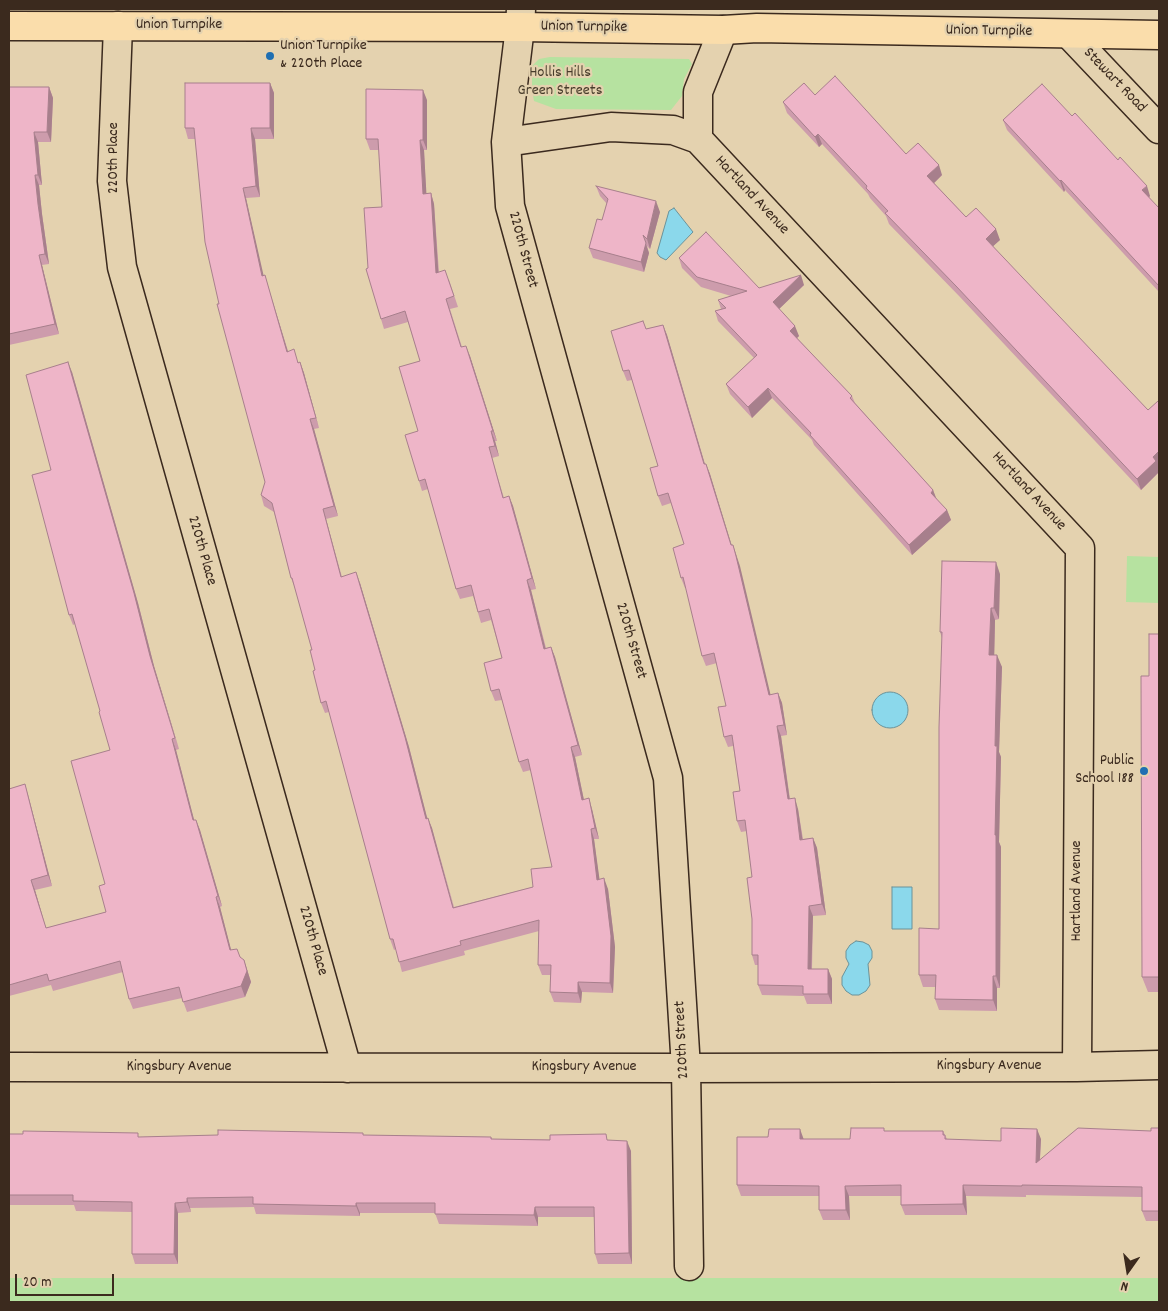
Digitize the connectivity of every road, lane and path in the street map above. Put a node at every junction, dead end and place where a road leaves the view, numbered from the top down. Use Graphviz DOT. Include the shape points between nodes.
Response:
graph roads {
  1 [pos="520,18"];
  2 [pos="9,26"];
  3 [pos="118,26"];
  4 [pos="723,30"];
  5 [pos="1069,34"];
  6 [pos="1159,35"];
  7 [pos="1159,129"];
  8 [pos="698,140"];
  9 [pos="506,142"];
  10 [pos="1159,1065"];
  11 [pos="9,1067"];
  12 [pos="1077,1067"];
  13 [pos="348,1068"];
  14 [pos="686,1068"];
  15 [pos="688,1266"];
  1 -- 3 [label="main road, Union Turnpike"];
  1 -- 4 [label="main road, Union Turnpike"];
  1 -- 9 [label="street, 220th Street"];
  2 -- 3 [label="main road, Union Turnpike"];
  3 -- 13 [label="street, 220th Place" via="112,181 122,267"];
  4 -- 5 [label="main road, Union Turnpike"];
  4 -- 8 [label="street" via="698,92"];
  5 -- 6 [label="main road, Union Turnpike"];
  5 -- 7 [label="street, Stewart Road"];
  8 -- 9 [label="street" via="673,130 611,127"];
  8 -- 12 [label="street, Hartland Avenue" via="1080,548"];
  9 -- 14 [label="street, 220th Street" via="510,206 668,778"];
  10 -- 12 [label="street, Kingsbury Avenue"];
  11 -- 13 [label="street, Kingsbury Avenue"];
  12 -- 14 [label="street, Kingsbury Avenue"];
  13 -- 14 [label="street, Kingsbury Avenue"];
  14 -- 15 [label="street, 220th Street"];
}
